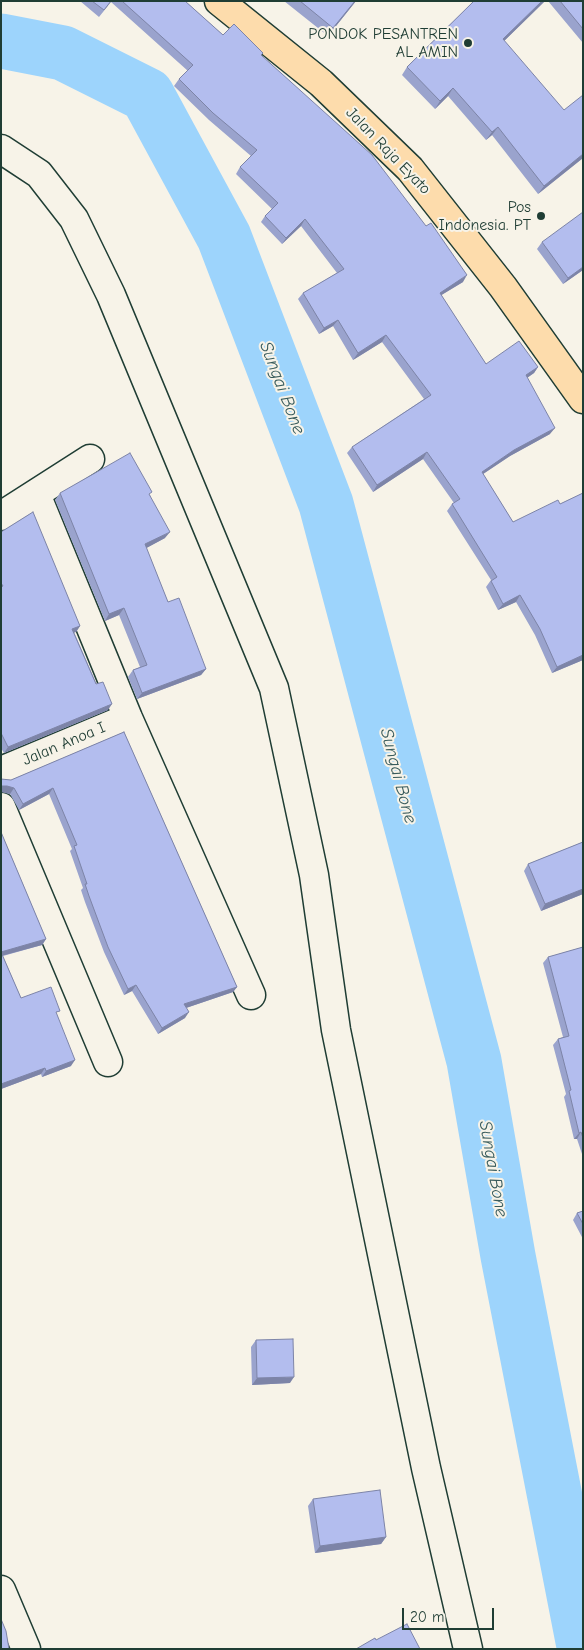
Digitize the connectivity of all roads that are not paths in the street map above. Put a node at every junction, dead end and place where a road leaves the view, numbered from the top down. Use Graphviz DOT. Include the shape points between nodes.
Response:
graph roads {
  1 [pos="233,5"];
  2 [pos="1,149"];
  3 [pos="583,399"];
  4 [pos="90,459"];
  5 [pos="36,494"];
  6 [pos="1,516"];
  7 [pos="128,718"];
  8 [pos="1,771"];
  9 [pos="1,807"];
  10 [pos="251,995"];
  11 [pos="108,1062"];
  12 [pos="1,1590"];
  13 [pos="26,1649"];
  14 [pos="468,1649"];
  1 -- 3 [label="main road, Jalan Raja Eyato" via="321,83 410,169 503,287"];
  2 -- 14 [label="street" via="39,174 74,219 111,295 274,688 314,875 338,1040 426,1468"];
  4 -- 5 [label="street"];
  5 -- 6 [label="street"];
  5 -- 7 [label="street"];
  7 -- 8 [label="street, Jalan Anoa I"];
  7 -- 10 [label="street"];
  9 -- 11 [label="street"];
  12 -- 13 [label="street"];
}
